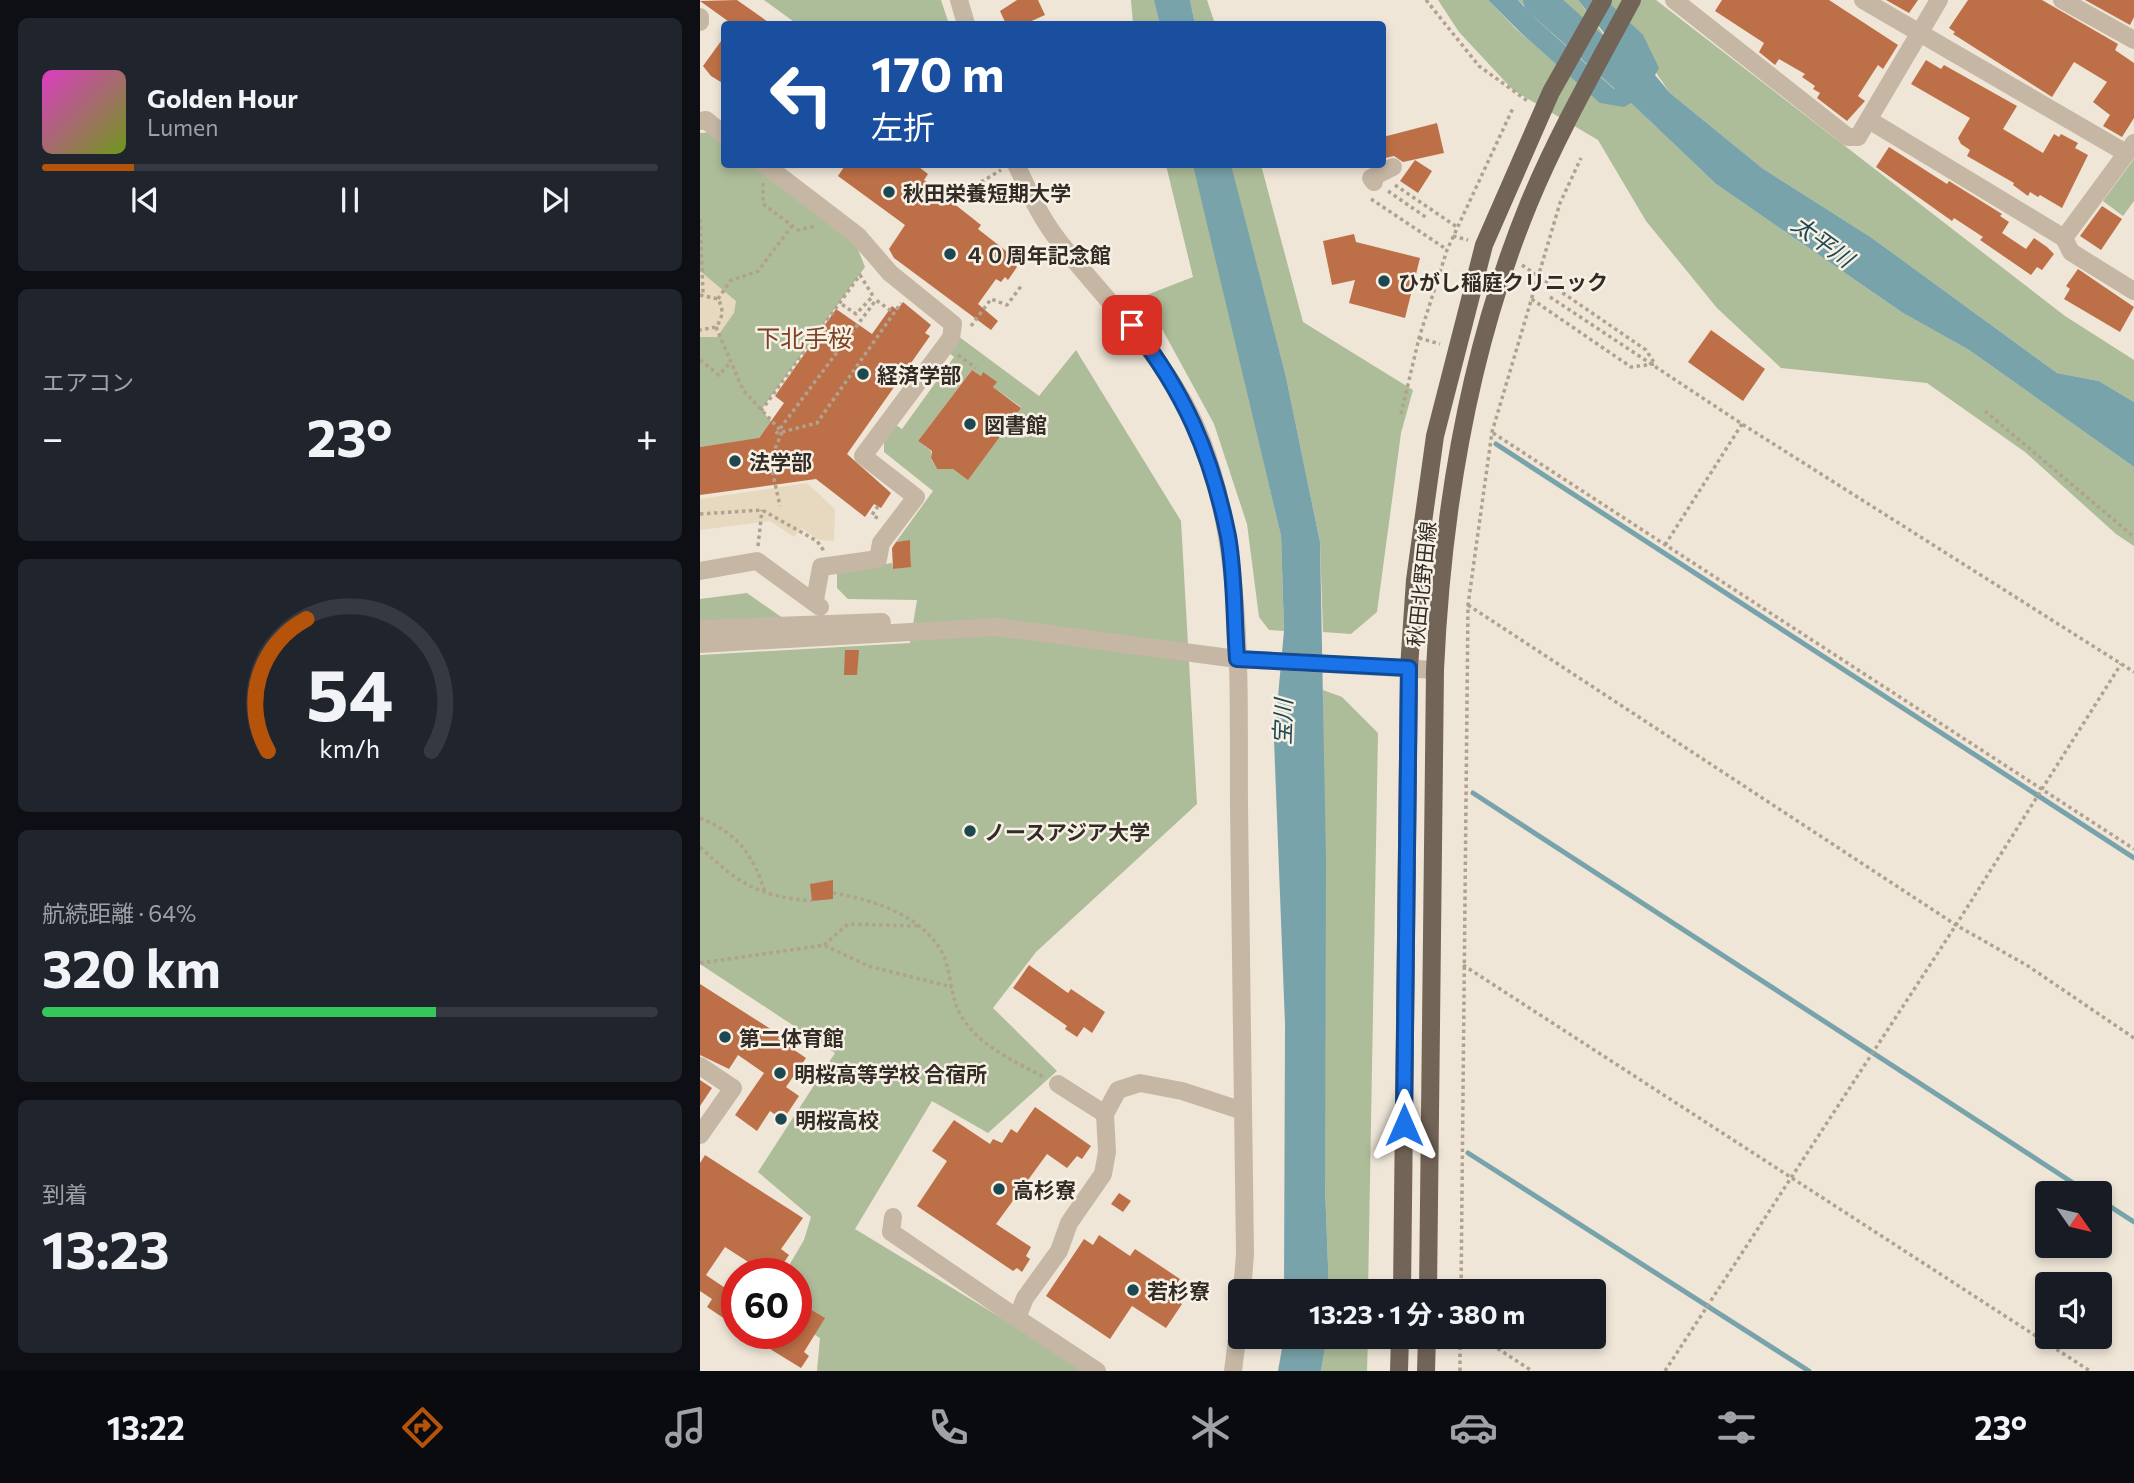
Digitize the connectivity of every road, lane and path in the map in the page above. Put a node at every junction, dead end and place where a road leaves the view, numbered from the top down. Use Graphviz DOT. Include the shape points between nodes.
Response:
graph roads {
  1 [pos="959,0"];
  2 [pos="1426,0"];
  3 [pos="1602,0"];
  4 [pos="1632,0"];
  5 [pos="1863,0"];
  6 [pos="1939,0"];
  7 [pos="2062,0"];
  8 [pos="1673,1"];
  9 [pos="965,21"];
  10 [pos="1920,33"];
  11 [pos="2134,40"];
  12 [pos="1513,108"];
  13 [pos="1542,111"];
  14 [pos="1869,120"];
  15 [pos="700,121"];
  16 [pos="721,132"];
  17 [pos="2130,148"];
  18 [pos="1581,158"];
  19 [pos="1393,167"];
  20 [pos="764,168"];
  21 [pos="769,168"];
  22 [pos="1007,168"];
  23 [pos="1012,168"];
  24 [pos="1374,182"];
  25 [pos="951,200"];
  26 [pos="1427,218"];
  27 [pos="700,219"];
  28 [pos="839,222"];
  29 [pos="792,226"];
  30 [pos="1457,227"];
  31 [pos="2064,238"];
  32 [pos="1447,250"];
  33 [pos="1510,256"];
  34 [pos="865,267"];
  35 [pos="860,275"];
  36 [pos="1537,275"];
  37 [pos="1022,285"];
  38 [pos="2134,290"];
  39 [pos="702,294"];
  40 [pos="906,296"];
  41 [pos="1550,297"];
  42 [pos="1530,298"];
  43 [pos="718,299"];
  44 [pos="840,303"];
  45 [pos="894,313"];
  46 [pos="716,327"];
  47 [pos="700,330"];
  48 [pos="952,333"];
  49 [pos="1419,338"];
  50 [pos="1455,348"];
  51 [pos="700,360"];
  52 [pos="731,363"];
  53 [pos="1655,364"];
  54 [pos="761,411"];
  55 [pos="1985,411"];
  56 [pos="1401,414"];
  57 [pos="1742,424"];
  58 [pos="781,431"];
  59 [pos="1492,432"];
  60 [pos="776,435"];
  61 [pos="780,506"];
  62 [pos="762,510"];
  63 [pos="700,514"];
  64 [pos="2134,537"];
  65 [pos="1665,545"];
  66 [pos="757,561"];
  67 [pos="834,565"];
  68 [pos="700,571"];
  69 [pos="815,600"];
  70 [pos="1468,605"];
  71 [pos="832,623"];
  72 [pos="700,629"];
  73 [pos="700,643"];
  74 [pos="1237,659"];
  75 [pos="2121,664"];
  76 [pos="1409,668"];
  77 [pos="1435,670"];
  78 [pos="2134,672"];
  79 [pos="2042,790"];
  80 [pos="700,818"];
  81 [pos="700,847"];
  82 [pos="2134,849"];
  83 [pos="833,893"];
  84 [pos="765,894"];
  85 [pos="812,901"];
  86 [pos="1956,925"];
  87 [pos="923,926"];
  88 [pos="824,945"];
  89 [pos="700,963"];
  90 [pos="1463,964"];
  91 [pos="952,988"];
  92 [pos="2134,1038"];
  93 [pos="700,1066"];
  94 [pos="1058,1084"];
  95 [pos="1243,1111"];
  96 [pos="1105,1114"];
  97 [pos="700,1135"];
  98 [pos="1790,1178"];
  99 [pos="893,1217"];
  100 [pos="1243,1279"];
  101 [pos="1402,1279"];
  102 [pos="1428,1279"];
  103 [pos="1461,1279"];
  104 [pos="1017,1318"];
  105 [pos="1236,1349"];
  106 [pos="1400,1349"];
  107 [pos="1427,1349"];
  108 [pos="1460,1349"];
  109 [pos="1498,1349"];
  110 [pos="1097,1371"];
  111 [pos="1233,1371"];
  112 [pos="1399,1371"];
  113 [pos="1426,1371"];
  114 [pos="1460,1371"];
  115 [pos="1532,1371"];
  116 [pos="1665,1371"];
  117 [pos="2090,1371"];
  1 -- 9 [label="street"];
  2 -- 13 [label="path" via="1479,66"];
  3 -- 13 [label="main road, 秋田北野田線"];
  4 -- 33 [label="main road, 秋田北野田線" via="1572,109"];
  5 -- 10 [label="street"];
  6 -- 10 [label="street"];
  7 -- 11 [label="street"];
  8 -- 14 [label="street" via="1848,137 1858,137"];
  10 -- 14 [label="street"];
  10 -- 17 [label="street"];
  12 -- 30 [label="path"];
  13 -- 50 [label="main road, 秋田北野田線" via="1484,245"];
  14 -- 31 [label="street"];
  15 -- 16 [label="street" via="706,120"];
  17 -- 31 [label="street"];
  18 -- 36 [label="path" via="1560,203"];
  19 -- 24 [label="street" via="1371,178"];
  20 -- 29 [label="path" via="763,204"];
  21 -- 28 [label="street"];
  22 -- 25 [label="path"];
  23 -- 74 [label="street" via="1058,240 1177,388 1202,443 1228,538"];
  24 -- 26 [label="path"];
  24 -- 30 [label="path" via="1382,177"];
  24 -- 32 [label="path" via="1364,195"];
  27 -- 39 [label="path"];
  28 -- 29 [label="path" via="797,230"];
  28 -- 48 [label="street" via="858,236 890,273 953,324"];
  29 -- 43 [label="path" via="758,271 730,282"];
  30 -- 32 [label="path"];
  31 -- 38 [label="street" via="2071,252"];
  32 -- 49 [label="path"];
  33 -- 36 [label="path"];
  33 -- 77 [label="main road, 秋田北野田線" via="1481,352 1459,455 1439,592"];
  34 -- 35 [label="path"];
  35 -- 44 [label="path"];
  35 -- 44 [label="path" via="873,296 856,314"];
  36 -- 42 [label="path"];
  36 -- 53 [label="path" via="1646,350"];
  37 -- 48 [label="path" via="1007,305 990,299 972,325"];
  39 -- 43 [label="path"];
  40 -- 45 [label="path"];
  41 -- 53 [label="path"];
  42 -- 53 [label="path" via="1631,367"];
  42 -- 59 [label="path"];
  43 -- 46 [label="path" via="723,308"];
  44 -- 54 [label="path"];
  45 -- 58 [label="path" via="817,423"];
  45 -- 58 [label="path" via="876,300"];
  46 -- 47 [label="path"];
  46 -- 52 [label="path"];
  48 -- 67 [label="street" via="863,456 916,497 881,543 878,559"];
  49 -- 50 [label="path"];
  49 -- 56 [label="path"];
  50 -- 76 [label="main road, 秋田北野田線" via="1435,436 1415,580"];
  51 -- 52 [label="path" via="719,374"];
  52 -- 54 [label="path" via="743,390"];
  53 -- 57 [label="path"];
  54 -- 58 [label="path"];
  55 -- 64 [label="path"];
  57 -- 65 [label="path"];
  57 -- 75 [label="path"];
  58 -- 60 [label="path"];
  58 -- 61 [label="path" via="770,461"];
  59 -- 65 [label="path"];
  59 -- 70 [label="path"];
  62 -- 63 [label="path"];
  62 -- 66 [label="path"];
  62 -- 67 [label="path" via="817,541"];
  65 -- 79 [label="path"];
  66 -- 68 [label="street"];
  66 -- 69 [label="street"];
  67 -- 69 [label="street" via="821,567"];
  69 -- 71 [label="street"];
  70 -- 86 [label="path"];
  70 -- 90 [label="path"];
  71 -- 72 [label="street"];
  71 -- 74 [label="street" via="1020,619 1218,647"];
  73 -- 74 [label="street" via="997,627"];
  74 -- 76 [label="street"];
  74 -- 95 [label="street"];
  75 -- 78 [label="path"];
  75 -- 79 [label="path"];
  76 -- 77 [label="street"];
  76 -- 101 [label="main road, 秋田北野田線"];
  77 -- 102 [label="main road, 秋田北野田線"];
  79 -- 82 [label="path"];
  79 -- 86 [label="path"];
  80 -- 84 [label="path" via="723,827 748,850"];
  81 -- 84 [label="path" via="733,878"];
  83 -- 87 [label="path" via="859,898"];
  84 -- 85 [label="path"];
  86 -- 92 [label="path" via="2028,966"];
  86 -- 98 [label="path"];
  87 -- 88 [label="path" via="848,924"];
  87 -- 91 [label="path" via="944,958"];
  88 -- 89 [label="path"];
  88 -- 91 [label="path" via="868,966"];
  90 -- 98 [label="path"];
  90 -- 103 [label="path"];
  91 -- 94 [label="path" via="959,1013 986,1044"];
  93 -- 97 [label="street" via="733,1088"];
  94 -- 96 [label="street"];
  95 -- 96 [label="street" via="1140,1083 1118,1090"];
  95 -- 100 [label="street"];
  96 -- 104 [label="street" via="1103,1174 1069,1223 1059,1251 1025,1298"];
  98 -- 116 [label="path"];
  98 -- 117 [label="path"];
  99 -- 104 [label="street" via="891,1233"];
  104 -- 110 [label="street"];
  105 -- 111 [label="street"];
  106 -- 112 [label="main road"];
  107 -- 113 [label="main road"];
  108 -- 114 [label="path"];
  109 -- 115 [label="path"];
}
